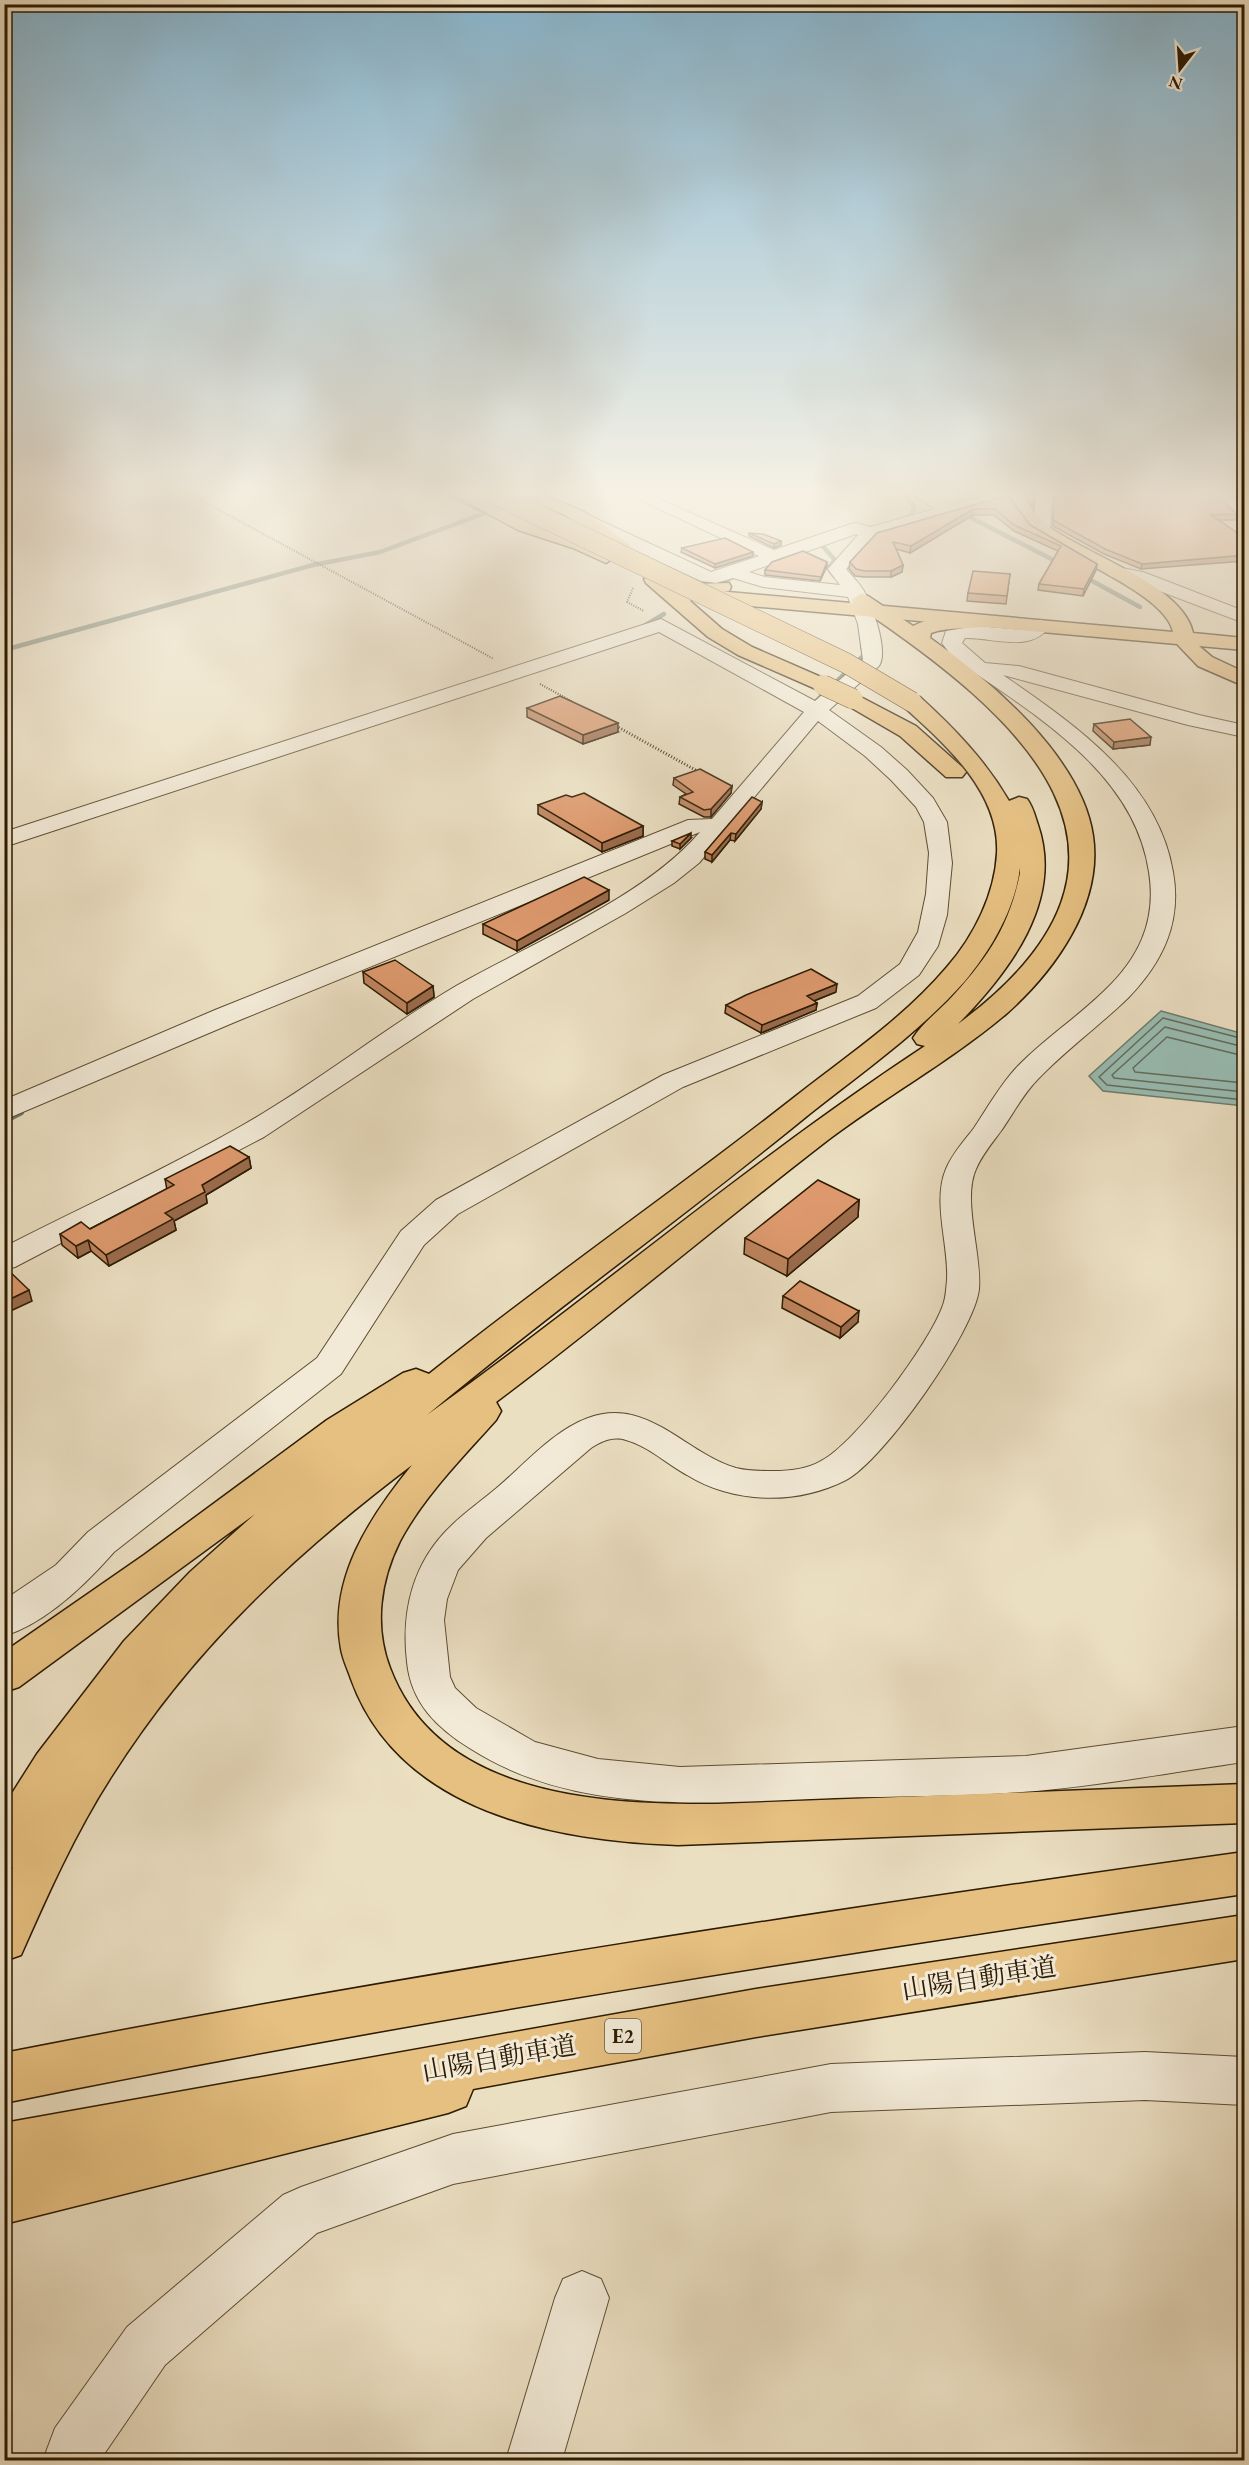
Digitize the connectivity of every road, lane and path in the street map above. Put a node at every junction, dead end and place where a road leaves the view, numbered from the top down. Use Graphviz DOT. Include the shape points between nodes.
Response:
graph roads {
  1 [pos="397,606"];
  2 [pos="690,606"];
  3 [pos="728,606"];
  4 [pos="866,606"];
  5 [pos="869,606"];
  6 [pos="885,606"];
  7 [pos="896,606"];
  8 [pos="1163,606"];
  9 [pos="1214,606"];
  10 [pos="1245,618"];
  11 [pos="984,621"];
  12 [pos="1041,626"];
  13 [pos="1184,634"];
  14 [pos="1245,634"];
  15 [pos="924,644"];
  16 [pos="1245,644"];
  17 [pos="980,668"];
  18 [pos="511,669"];
  19 [pos="1245,680"];
  20 [pos="912,702"];
  21 [pos="815,703"];
  22 [pos="579,706"];
  23 [pos="609,722"];
  24 [pos="1245,731"];
  25 [pos="700,773"];
  26 [pos="720,826"];
  27 [pos="4,840"];
  28 [pos="996,908"];
  29 [pos="856,1105"];
  30 [pos="4,1111"];
  31 [pos="4,1260"];
  32 [pos="524,1317"];
  33 [pos="562,1334"];
  34 [pos="4,1621"];
  35 [pos="4,1674"];
  36 [pos="1245,1744"];
  37 [pos="1245,1804"];
  38 [pos="4,1850"];
  39 [pos="1245,1873"];
  40 [pos="1245,1937"];
  41 [pos="4,1939"];
  42 [pos="756,2013"];
  43 [pos="9,2077"];
  44 [pos="1245,2081"];
  45 [pos="4,2150"];
  46 [pos="4,2197"];
  47 [pos="582,2298"];
  48 [pos="71,2460"];
  49 [pos="534,2460"];
  1 -- 18 [label="path"];
  2 -- 21 [label="main road" via="703,625"];
  3 -- 20 [label="main road, bridge" via="836,658"];
  4 -- 21 [label="street" via="872,662"];
  5 -- 15 [label="main road"];
  6 -- 11 [label="main road"];
  7 -- 13 [label="main road"];
  8 -- 13 [label="main road" via="1180,619"];
  9 -- 10 [label="street"];
  11 -- 12 [label="main road"];
  11 -- 15 [label="main road" via="942,622 925,627 920,635"];
  12 -- 13 [label="main road"];
  12 -- 17 [label="street" via="1036,634 1026,637 973,631 953,635 954,648"];
  13 -- 14 [label="main road"];
  13 -- 16 [label="main road"];
  13 -- 19 [label="main road" via="1190,648 1201,657"];
  15 -- 29 [label="main road" via="1004,709 1031,737 1060,777 1080,825 1081,875 1062,927 1023,981 968,1029"];
  17 -- 24 [label="street" via="1006,669 1202,723"];
  17 -- 36 [label="street" via="1069,733 1136,802 1154,834 1162,862 1164,914 1154,946 1127,982 1024,1077 972,1152 960,1174 964,1262 958,1308 945,1334 864,1446 848,1462 820,1477 789,1484 752,1484 721,1477 631,1426 612,1424 581,1437 460,1540 442,1562 423,1624 433,1689 454,1715 488,1739 525,1757 575,1774 630,1784 1026,1774"];
  18 -- 21 [label="street" via="661,625"];
  18 -- 22 [label="path"];
  18 -- 27 [label="street"];
  20 -- 28 [label="main road" via="960,747 996,798 1008,836 1009,855"];
  20 -- 29 [label="main road" via="975,746 1006,782 1031,837 1032,876 1021,921 993,968"];
  21 -- 26 [label="street"];
  21 -- 28 [label="main road, bridge" via="854,699 909,731 962,782 988,837 996,876"];
  21 -- 34 [label="street" via="884,760 931,812 939,832 940,873 933,924 921,958 867,1002 673,1081 447,1208 412,1238 329,1366 101,1542 70,1576"];
  23 -- 25 [label="path"];
  26 -- 30 [label="street" via="696,825 225,1016"];
  26 -- 31 [label="street" via="691,858 665,878 464,993 254,1131"];
  28 -- 32 [label="main road" via="974,950 957,972 910,1019 678,1203"];
  29 -- 33 [label="main road"];
  32 -- 35 [label="main road" via="340,1429 158,1566"];
  32 -- 38 [label="main road" via="292,1505 191,1595 104,1695"];
  33 -- 37 [label="main road" via="482,1412 420,1482 376,1545 364,1580 358,1613 360,1646 371,1679 388,1713 448,1771 533,1807 645,1822 719,1824"];
  33 -- 41 [label="main road" via="318,1519 216,1611 161,1673 98,1759 63,1814"];
  39 -- 43 [label="main road" via="573,1974"];
  40 -- 42 [label="main road, 山陽自動車道 / E2"];
  42 -- 45 [label="main road, 山陽自動車道 / E2"];
  42 -- 46 [label="main road"];
  44 -- 48 [label="street" via="1146,2076 831,2088 453,2159 301,2213 146,2346 75,2448"];
  47 -- 49 [label="street"];
}
